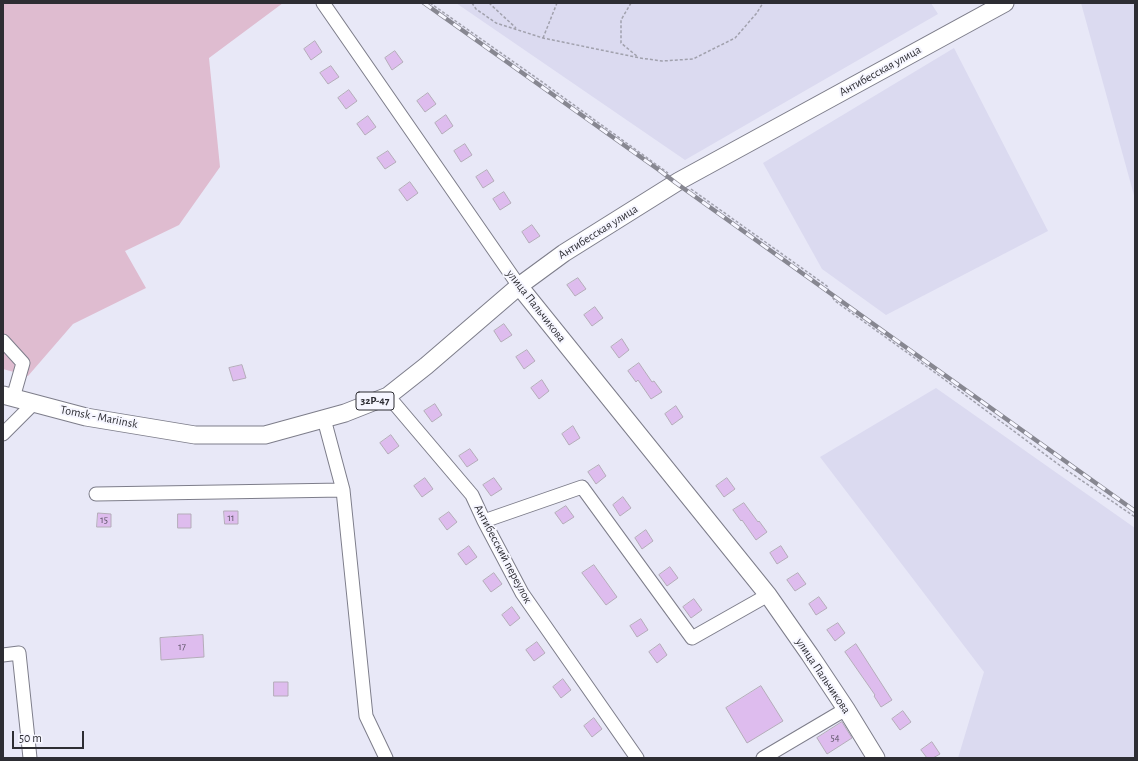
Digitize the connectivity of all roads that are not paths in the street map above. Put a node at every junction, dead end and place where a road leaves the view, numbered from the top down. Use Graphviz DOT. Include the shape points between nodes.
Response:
graph roads {
  1 [pos="323,3"];
  2 [pos="1005,3"];
  3 [pos="519,286"];
  4 [pos="3,341"];
  5 [pos="8,396"];
  6 [pos="388,396"];
  7 [pos="34,403"];
  8 [pos="324,419"];
  9 [pos="3,434"];
  10 [pos="195,435"];
  11 [pos="343,490"];
  12 [pos="96,494"];
  13 [pos="484,521"];
  14 [pos="768,596"];
  15 [pos="3,655"];
  16 [pos="846,709"];
  17 [pos="30,758"];
  18 [pos="386,758"];
  19 [pos="636,758"];
  20 [pos="763,758"];
  21 [pos="876,758"];
  1 -- 3 [label="street, улица Пальчикова"];
  2 -- 3 [label="main road, Антибесская улица" via="679,181 564,252"];
  3 -- 6 [label="main road, Антибесская улица / 32Р-47"];
  3 -- 14 [label="main road, улица Пальчикова"];
  4 -- 5 [label="street" via="23,363"];
  5 -- 7 [label="main road, Tomsk - Mariinsk / 32Р-47"];
  6 -- 8 [label="main road, Антибесская улица / 32Р-47"];
  6 -- 13 [label="street, Антибесский переулок" via="472,495"];
  7 -- 9 [label="street"];
  7 -- 10 [label="main road, Tomsk - Mariinsk / 32Р-47" via="86,417"];
  8 -- 10 [label="main road, Антибесская улица / 32Р-47" via="265,435"];
  8 -- 11 [label="street"];
  11 -- 12 [label="street"];
  11 -- 18 [label="street" via="366,716"];
  13 -- 14 [label="street" via="582,487 692,638"];
  13 -- 19 [label="street, Антибесский переулок" via="522,593"];
  14 -- 16 [label="main road, улица Пальчикова"];
  15 -- 17 [label="street" via="19,653"];
  16 -- 20 [label="street"];
  16 -- 21 [label="main road, улица Пальчикова"];
}
